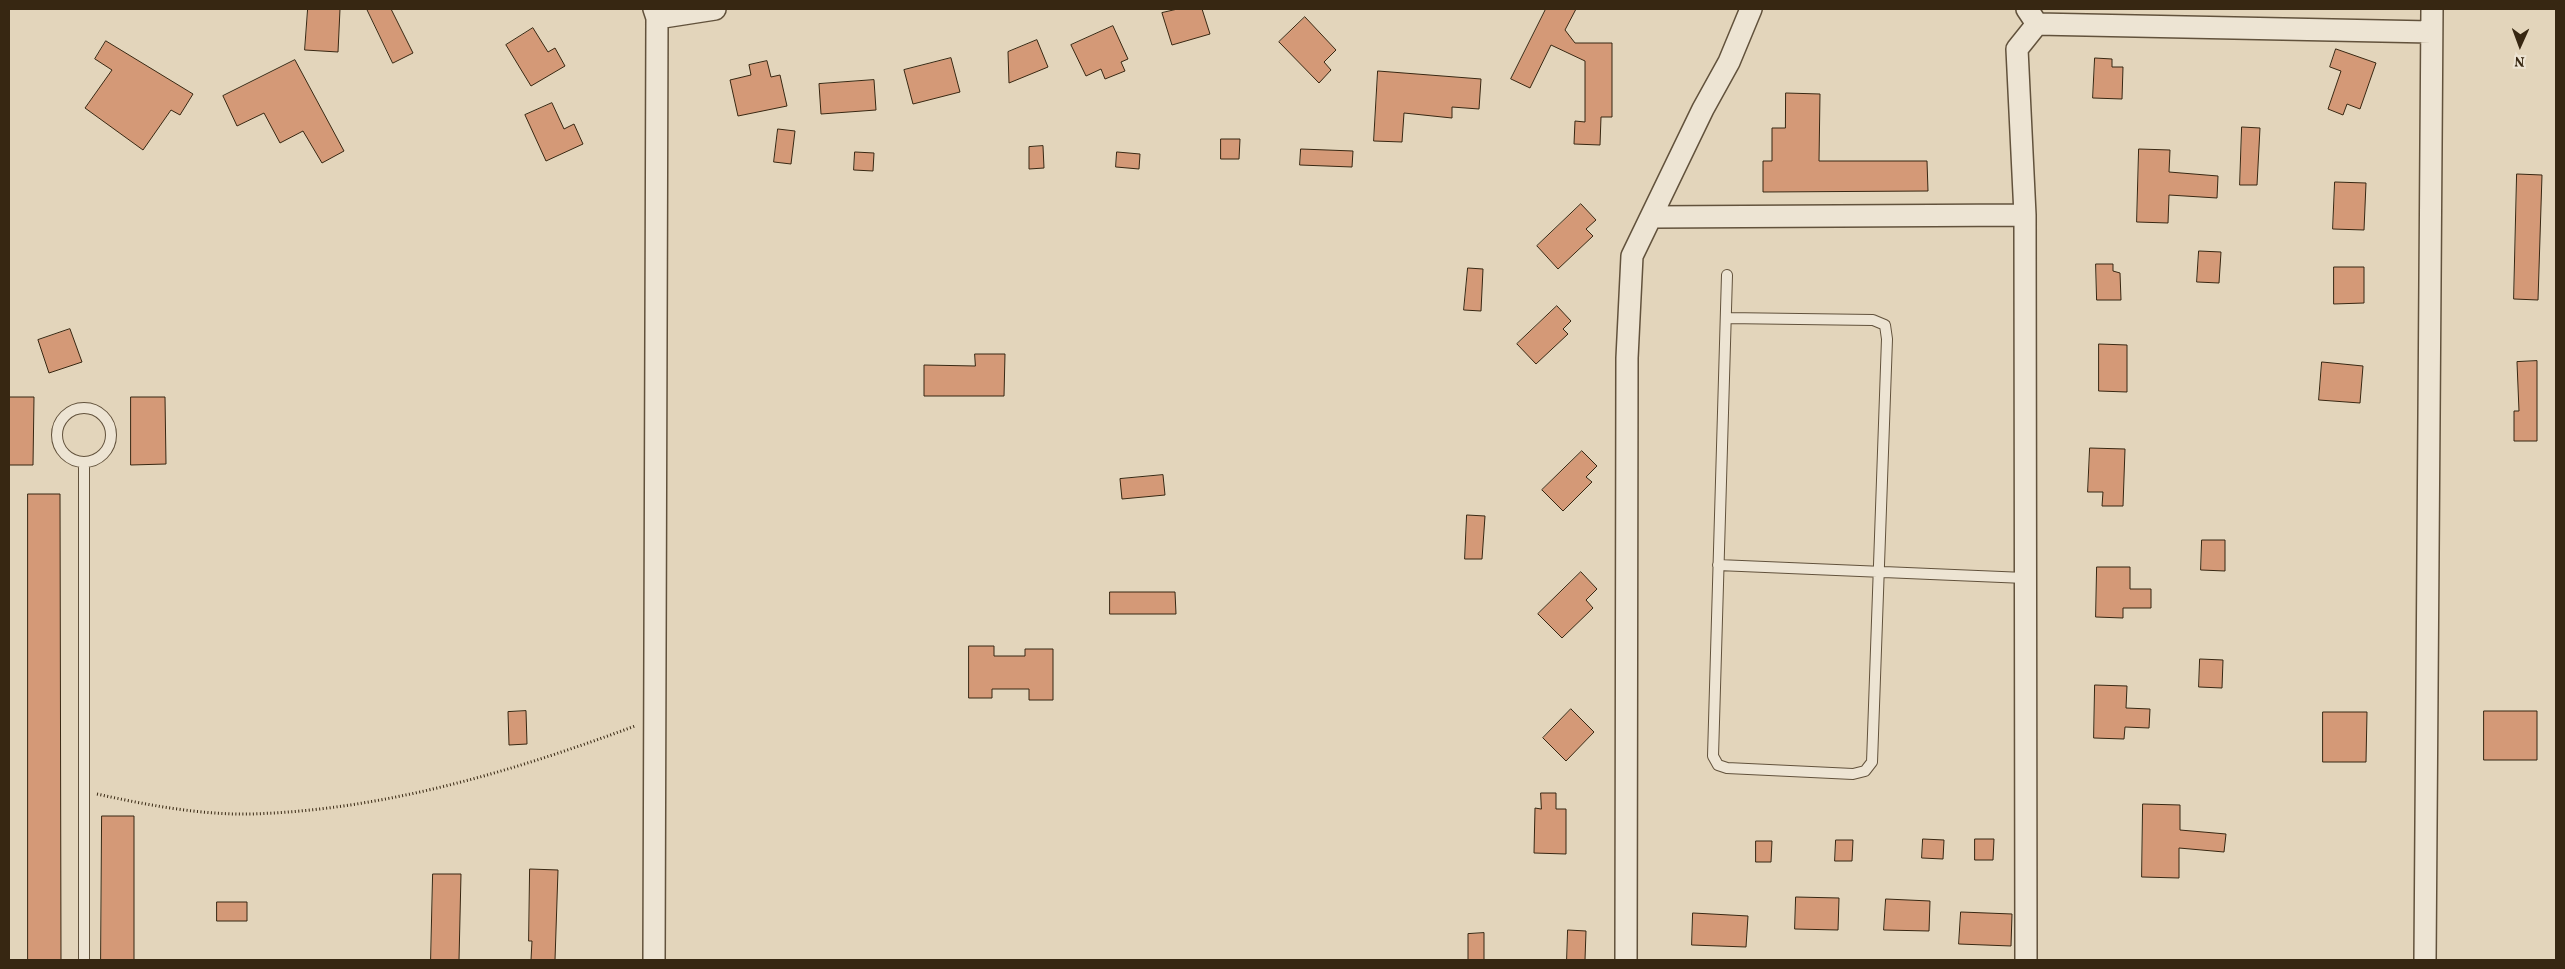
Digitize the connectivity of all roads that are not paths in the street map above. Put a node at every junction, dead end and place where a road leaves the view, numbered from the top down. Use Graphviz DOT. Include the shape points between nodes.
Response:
graph roads {
  1 [pos="715,9"];
  2 [pos="1751,9"];
  3 [pos="2432,9"];
  4 [pos="656,14"];
  5 [pos="2032,16"];
  6 [pos="2431,32"];
  7 [pos="2025,215"];
  8 [pos="1652,217"];
  9 [pos="1727,275"];
  10 [pos="1726,318"];
  11 [pos="84,462"];
  12 [pos="1718,565"];
  13 [pos="1877,571"];
  14 [pos="2025,578"];
  15 [pos="84,960"];
  16 [pos="654,960"];
  17 [pos="1626,960"];
  18 [pos="2026,960"];
  19 [pos="2425,960"];
  1 -- 4 [label="street"];
  2 -- 8 [label="street" via="1729,62"];
  3 -- 6 [label="street"];
  4 -- 16 [label="street"];
  5 -- 6 [label="street"];
  5 -- 7 [label="street" via="2017,49"];
  6 -- 19 [label="street"];
  7 -- 8 [label="street"];
  7 -- 14 [label="street"];
  8 -- 17 [label="street" via="1632,256 1627,358"];
  9 -- 10 [label="lane"];
  10 -- 12 [label="lane"];
  10 -- 13 [label="lane" via="1873,320 1885,325"];
  11 -- 11 [label="lane" via="99,458 110,446 112,431 106,417 92,408 77,408 63,416 56,430 59,446 69,458"];
  11 -- 15 [label="lane"];
  12 -- 13 [label="lane"];
  12 -- 13 [label="lane" via="1713,756 1718,765 1853,774 1865,771 1872,762"];
  13 -- 14 [label="lane"];
  14 -- 18 [label="street"];
}
